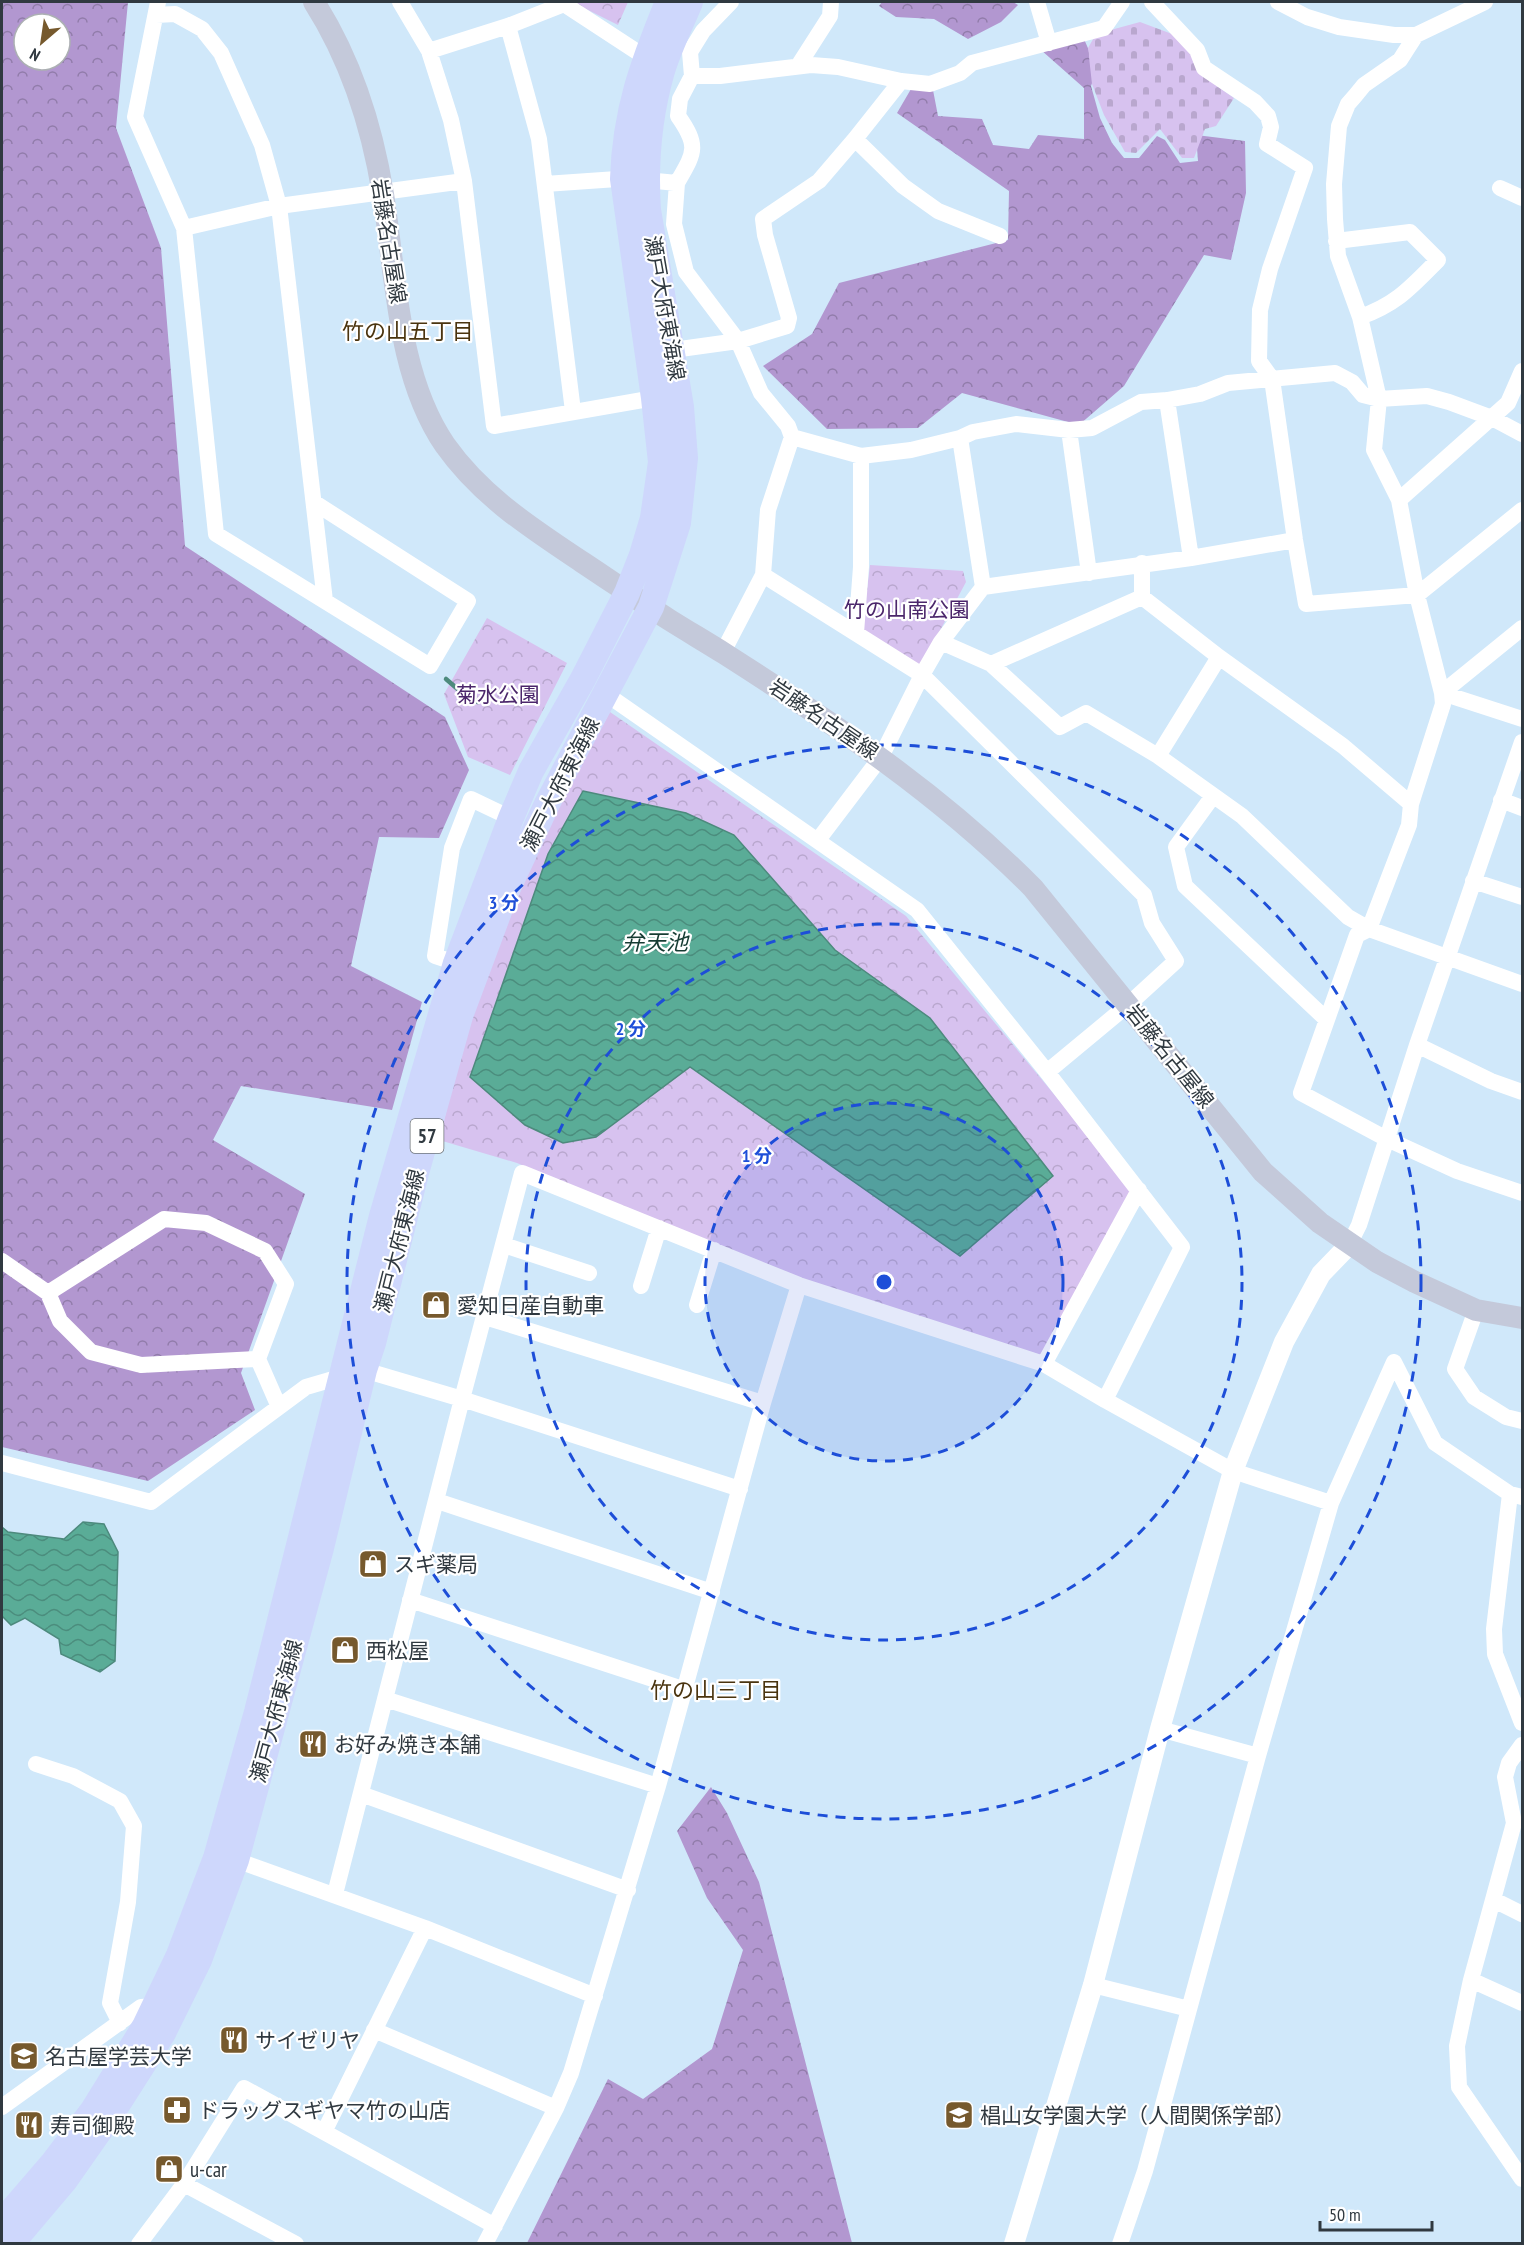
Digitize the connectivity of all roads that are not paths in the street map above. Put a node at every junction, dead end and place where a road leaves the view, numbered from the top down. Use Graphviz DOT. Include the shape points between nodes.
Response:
graph roads {
  1 [pos="314,2"];
  2 [pos="400,2"];
  3 [pos="563,2"];
  4 [pos="668,2"];
  5 [pos="690,2"];
  6 [pos="730,2"];
  7 [pos="831,2"];
  8 [pos="1037,2"];
  9 [pos="1122,2"];
  10 [pos="1152,2"];
  11 [pos="1278,2"];
  12 [pos="1485,2"];
  13 [pos="157,8"];
  14 [pos="508,26"];
  15 [pos="1416,35"];
  16 [pos="1049,43"];
  17 [pos="429,51"];
  18 [pos="645,57"];
  19 [pos="798,66"];
  20 [pos="692,76"];
  21 [pos="900,81"];
  22 [pos="855,140"];
  23 [pos="635,178"];
  24 [pos="464,181"];
  25 [pos="677,183"];
  26 [pos="545,184"];
  27 [pos="1500,188"];
  28 [pos="383,191"];
  29 [pos="1522,198"];
  30 [pos="279,206"];
  31 [pos="184,228"];
  32 [pos="1000,236"];
  33 [pos="1336,241"];
  34 [pos="1360,317"];
  35 [pos="738,340"];
  36 [pos="673,350"];
  37 [pos="1522,371"];
  38 [pos="1272,379"];
  39 [pos="654,398"];
  40 [pos="1379,399"];
  41 [pos="1167,400"];
  42 [pos="573,411"];
  43 [pos="1492,418"];
  44 [pos="1070,430"];
  45 [pos="1522,434"];
  46 [pos="792,437"];
  47 [pos="960,438"];
  48 [pos="861,456"];
  49 [pos="1399,500"];
  50 [pos="315,503"];
  51 [pos="1522,510"];
  52 [pos="1295,540"];
  53 [pos="1191,558"];
  54 [pos="1142,563"];
  55 [pos="1089,573"];
  56 [pos="763,575"];
  57 [pos="983,586"];
  58 [pos="627,593"];
  59 [pos="1417,595"];
  60 [pos="1142,597"];
  61 [pos="324,601"];
  62 [pos="651,607"];
  63 [pos="1522,628"];
  64 [pos="856,633"];
  65 [pos="941,642"];
  66 [pos="723,652"];
  67 [pos="1219,657"];
  68 [pos="990,663"];
  69 [pos="922,675"];
  70 [pos="1442,693"];
  71 [pos="606,694"];
  72 [pos="1522,719"];
  73 [pos="1522,742"];
  74 [pos="1158,756"];
  75 [pos="881,757"];
  76 [pos="1213,796"];
  77 [pos="1501,800"];
  78 [pos="1411,804"];
  79 [pos="1522,808"];
  80 [pos="511,818"];
  81 [pos="818,840"];
  82 [pos="1473,881"];
  83 [pos="1522,897"];
  84 [pos="1369,929"];
  85 [pos="1446,958"];
  86 [pos="456,963"];
  87 [pos="1522,984"];
  88 [pos="1129,1004"];
  89 [pos="1327,1020"];
  90 [pos="1417,1045"];
  91 [pos="1047,1072"];
  92 [pos="1522,1092"];
  93 [pos="1385,1138"];
  94 [pos="1139,1190"];
  95 [pos="1522,1192"];
  96 [pos="659,1228"];
  97 [pos="504,1245"];
  98 [pos="1349,1245"];
  99 [pos="714,1250"];
  100 [pos="2,1261"];
  101 [pos="589,1273"];
  102 [pos="799,1285"];
  103 [pos="642,1286"];
  104 [pos="48,1293"];
  105 [pos="697,1305"];
  106 [pos="1476,1310"];
  107 [pos="485,1317"];
  108 [pos="1522,1318"];
  109 [pos="258,1359"];
  110 [pos="1044,1364"];
  111 [pos="352,1373"];
  112 [pos="462,1399"];
  113 [pos="1105,1400"];
  114 [pos="763,1403"];
  115 [pos="279,1407"];
  116 [pos="1522,1421"];
  117 [pos="2,1463"];
  118 [pos="1233,1471"];
  119 [pos="740,1489"];
  120 [pos="1516,1496"];
  121 [pos="437,1501"];
  122 [pos="1331,1503"];
  123 [pos="712,1592"];
  124 [pos="410,1600"];
  125 [pos="683,1689"];
  126 [pos="386,1700"];
  127 [pos="1522,1723"];
  128 [pos="1160,1729"];
  129 [pos="1522,1745"];
  130 [pos="1258,1756"];
  131 [pos="36,1764"];
  132 [pos="658,1786"];
  133 [pos="361,1794"];
  134 [pos="1518,1826"];
  135 [pos="236,1860"];
  136 [pos="628,1890"];
  137 [pos="335,1894"];
  138 [pos="1494,1900"];
  139 [pos="1522,1914"];
  140 [pos="425,1928"];
  141 [pos="1471,1980"];
  142 [pos="1093,1984"];
  143 [pos="595,1996"];
  144 [pos="1522,2003"];
  145 [pos="155,2006"];
  146 [pos="1189,2008"];
  147 [pos="120,2023"];
  148 [pos="374,2030"];
  149 [pos="2,2107"];
  150 [pos="556,2108"];
  151 [pos="324,2132"];
  152 [pos="1522,2179"];
  153 [pos="184,2184"];
  154 [pos="495,2226"];
  155 [pos="10,2236"];
  156 [pos="1015,2243"];
  157 [pos="139,2244"];
  158 [pos="296,2244"];
  159 [pos="485,2244"];
  160 [pos="1120,2244"];
  1 -- 28 [label="main road, 岩藤名古屋線" via="348,66 371,132"];
  2 -- 17 [label="street"];
  3 -- 14 [label="street"];
  3 -- 18 [label="street"];
  4 -- 18 [label="main road, 瀬戸大府東海線 / 57"];
  5 -- 23 [label="main road, 瀬戸大府東海線 / 57" via="663,70"];
  6 -- 20 [label="street" via="690,52"];
  7 -- 19 [label="street" via="830,16"];
  8 -- 16 [label="street"];
  9 -- 16 [label="street" via="1104,28"];
  10 -- 38 [label="street" via="1197,50 1204,68 1255,102 1268,116 1271,127 1267,144 1305,168 1260,310 1259,361"];
  11 -- 15 [label="street" via="1339,27"];
  12 -- 15 [label="street"];
  13 -- 30 [label="street" via="202,29 221,53 262,145"];
  13 -- 31 [label="street" via="135,117"];
  14 -- 17 [label="street"];
  14 -- 26 [label="street" via="539,139"];
  15 -- 33 [label="street" via="1400,60 1364,85 1348,104 1339,126 1334,184"];
  16 -- 21 [label="street" via="972,63 960,73 930,84"];
  17 -- 24 [label="street" via="451,120"];
  18 -- 23 [label="main road, 瀬戸大府東海線 / 57" via="624,143"];
  19 -- 20 [label="street"];
  19 -- 21 [label="street" via="838,67"];
  20 -- 25 [label="street" via="680,99 678,116 691,141 692,156"];
  21 -- 22 [label="street"];
  22 -- 32 [label="street" via="903,186 938,211"];
  22 -- 35 [label="street" via="819,181 763,219 789,318 787,326"];
  23 -- 25 [label="street"];
  23 -- 26 [label="street"];
  23 -- 36 [label="main road, 瀬戸大府東海線 / 57" via="648,210"];
  23 -- 39 [label="main road, 瀬戸大府東海線 / 57"];
  24 -- 28 [label="street"];
  24 -- 42 [label="street" via="494,426"];
  25 -- 35 [label="street" via="674,224 686,272"];
  26 -- 42 [label="street"];
  27 -- 29 [label="street"];
  28 -- 30 [label="street"];
  28 -- 58 [label="main road, 岩藤名古屋線" via="405,340 420,397 445,444 480,486 519,520"];
  30 -- 31 [label="street"];
  30 -- 50 [label="street"];
  31 -- 61 [label="street" via="216,534"];
  33 -- 34 [label="street"];
  33 -- 34 [label="street" via="1410,232 1438,260 1395,301"];
  34 -- 40 [label="street"];
  35 -- 36 [label="street"];
  35 -- 46 [label="street" via="761,393 788,426"];
  36 -- 62 [label="main road, 瀬戸大府東海線 / 57" via="684,458 678,523"];
  37 -- 43 [label="street" via="1508,403"];
  38 -- 40 [label="street" via="1335,373 1352,382 1363,395"];
  38 -- 41 [label="street" via="1228,383"];
  38 -- 52 [label="street"];
  39 -- 42 [label="street"];
  39 -- 58 [label="main road, 瀬戸大府東海線 / 57" via="661,462 653,518"];
  40 -- 43 [label="street" via="1427,396"];
  40 -- 49 [label="street" via="1374,450"];
  41 -- 44 [label="street" via="1141,402 1092,428"];
  41 -- 53 [label="street"];
  43 -- 45 [label="street"];
  43 -- 49 [label="street"];
  44 -- 47 [label="street" via="1016,424"];
  44 -- 55 [label="street"];
  46 -- 48 [label="street"];
  46 -- 56 [label="street" via="768,510"];
  47 -- 48 [label="street" via="911,450"];
  47 -- 57 [label="street"];
  48 -- 64 [label="street" via="861,567"];
  49 -- 59 [label="street"];
  50 -- 61 [label="street"];
  50 -- 61 [label="street" via="468,601 430,666"];
  51 -- 59 [label="street"];
  52 -- 53 [label="street"];
  52 -- 59 [label="street" via="1306,604"];
  53 -- 54 [label="street"];
  54 -- 55 [label="street"];
  54 -- 60 [label="street"];
  55 -- 57 [label="street"];
  56 -- 64 [label="street"];
  56 -- 66 [label="street"];
  57 -- 65 [label="street"];
  58 -- 62 [label="main road, 岩藤名古屋線"];
  58 -- 80 [label="main road, 瀬戸大府東海線 / 57" via="584,680 531,771"];
  59 -- 70 [label="street"];
  60 -- 67 [label="street"];
  60 -- 68 [label="street"];
  62 -- 66 [label="main road, 岩藤名古屋線"];
  62 -- 71 [label="main road, 瀬戸大府東海線 / 57"];
  63 -- 70 [label="street"];
  64 -- 69 [label="street"];
  65 -- 68 [label="street"];
  65 -- 69 [label="street"];
  66 -- 75 [label="main road, 岩藤名古屋線"];
  67 -- 74 [label="street"];
  67 -- 78 [label="street" via="1343,746"];
  68 -- 74 [label="street" via="1060,727 1086,713"];
  69 -- 75 [label="street"];
  69 -- 88 [label="street" via="1144,895 1152,923 1176,961"];
  70 -- 72 [label="street"];
  70 -- 78 [label="street" via="1443,704"];
  71 -- 81 [label="street"];
  71 -- 111 [label="main road, 瀬戸大府東海線 / 57" via="507,890 464,1005 373,1343"];
  73 -- 77 [label="street"];
  74 -- 76 [label="street"];
  75 -- 81 [label="street"];
  75 -- 88 [label="main road, 岩藤名古屋線" via="1003,857"];
  76 -- 84 [label="street" via="1242,816 1348,917"];
  76 -- 89 [label="street" via="1176,847 1185,886"];
  77 -- 79 [label="street"];
  77 -- 82 [label="street"];
  78 -- 84 [label="street" via="1408,825"];
  80 -- 86 [label="main road, 瀬戸大府東海線 / 57"];
  80 -- 86 [label="street" via="471,799 452,848 435,956"];
  81 -- 91 [label="street" via="917,910"];
  82 -- 83 [label="street"];
  82 -- 85 [label="street"];
  84 -- 85 [label="street"];
  84 -- 89 [label="street" via="1358,935"];
  85 -- 87 [label="street"];
  85 -- 90 [label="street"];
  86 -- 111 [label="main road, 瀬戸大府東海線 / 57" via="385,1205"];
  88 -- 91 [label="street"];
  88 -- 98 [label="main road, 岩藤名古屋線" via="1263,1172"];
  89 -- 93 [label="street" via="1301,1094"];
  90 -- 92 [label="street"];
  90 -- 93 [label="street"];
  91 -- 94 [label="street"];
  93 -- 95 [label="street" via="1457,1171"];
  93 -- 98 [label="street" via="1359,1225"];
  94 -- 110 [label="street"];
  94 -- 113 [label="street" via="1182,1247"];
  96 -- 97 [label="street" via="522,1173"];
  96 -- 99 [label="street"];
  96 -- 103 [label="street"];
  97 -- 101 [label="street"];
  97 -- 107 [label="street"];
  98 -- 106 [label="main road, 岩藤名古屋線"];
  98 -- 118 [label="street" via="1321,1274 1284,1342"];
  99 -- 102 [label="street"];
  99 -- 105 [label="street"];
  100 -- 104 [label="street"];
  102 -- 110 [label="street"];
  102 -- 114 [label="street"];
  104 -- 109 [label="street" via="60,1321 91,1352 141,1365"];
  104 -- 109 [label="street" via="164,1219 206,1223 266,1251 286,1284"];
  106 -- 108 [label="main road, 岩藤名古屋線"];
  106 -- 116 [label="street" via="1455,1369 1474,1397 1506,1417"];
  107 -- 112 [label="street"];
  107 -- 114 [label="street"];
  109 -- 115 [label="street"];
  110 -- 113 [label="street"];
  111 -- 112 [label="street"];
  111 -- 115 [label="street" via="306,1387"];
  111 -- 135 [label="main road, 瀬戸大府東海線 / 57" via="321,1548"];
  111 -- 145 [label="main road, 瀬戸大府東海線 / 57" via="216,1858"];
  112 -- 119 [label="street"];
  112 -- 121 [label="street"];
  113 -- 118 [label="street"];
  114 -- 119 [label="street"];
  115 -- 117 [label="street" via="151,1502"];
  118 -- 122 [label="street"];
  118 -- 128 [label="street"];
  119 -- 123 [label="street"];
  120 -- 122 [label="street" via="1435,1443 1394,1362"];
  120 -- 127 [label="street" via="1494,1629 1495,1654"];
  121 -- 123 [label="street"];
  121 -- 124 [label="street"];
  122 -- 130 [label="street"];
  123 -- 125 [label="street"];
  124 -- 125 [label="street"];
  124 -- 126 [label="street"];
  125 -- 132 [label="street"];
  126 -- 132 [label="street"];
  126 -- 133 [label="street"];
  128 -- 130 [label="street"];
  128 -- 142 [label="street"];
  129 -- 134 [label="street" via="1509,1763 1505,1777"];
  130 -- 146 [label="street"];
  131 -- 147 [label="street" via="73,1776 120,1801 134,1826 128,1902 110,2003"];
  132 -- 136 [label="street"];
  133 -- 136 [label="street"];
  133 -- 137 [label="street"];
  134 -- 138 [label="street"];
  135 -- 137 [label="street"];
  135 -- 155 [label="main road, 瀬戸大府東海線 / 57" via="199,1960 164,2033 64,2180"];
  136 -- 143 [label="street"];
  137 -- 140 [label="street"];
  138 -- 139 [label="street"];
  138 -- 141 [label="street"];
  140 -- 143 [label="street"];
  140 -- 148 [label="street"];
  141 -- 144 [label="street"];
  141 -- 152 [label="street" via="1457,2046 1459,2088"];
  142 -- 146 [label="street"];
  142 -- 156 [label="street"];
  143 -- 150 [label="street"];
  145 -- 147 [label="street" via="141,2007"];
  145 -- 155 [label="main road, 瀬戸大府東海線 / 57" via="93,2110 52,2164"];
  146 -- 160 [label="street" via="1145,2171"];
  147 -- 149 [label="street"];
  148 -- 150 [label="street"];
  148 -- 151 [label="street"];
  150 -- 154 [label="street"];
  151 -- 153 [label="street" via="244,2088"];
  151 -- 154 [label="street"];
  153 -- 157 [label="street"];
  153 -- 158 [label="street"];
  154 -- 159 [label="street"];
}
